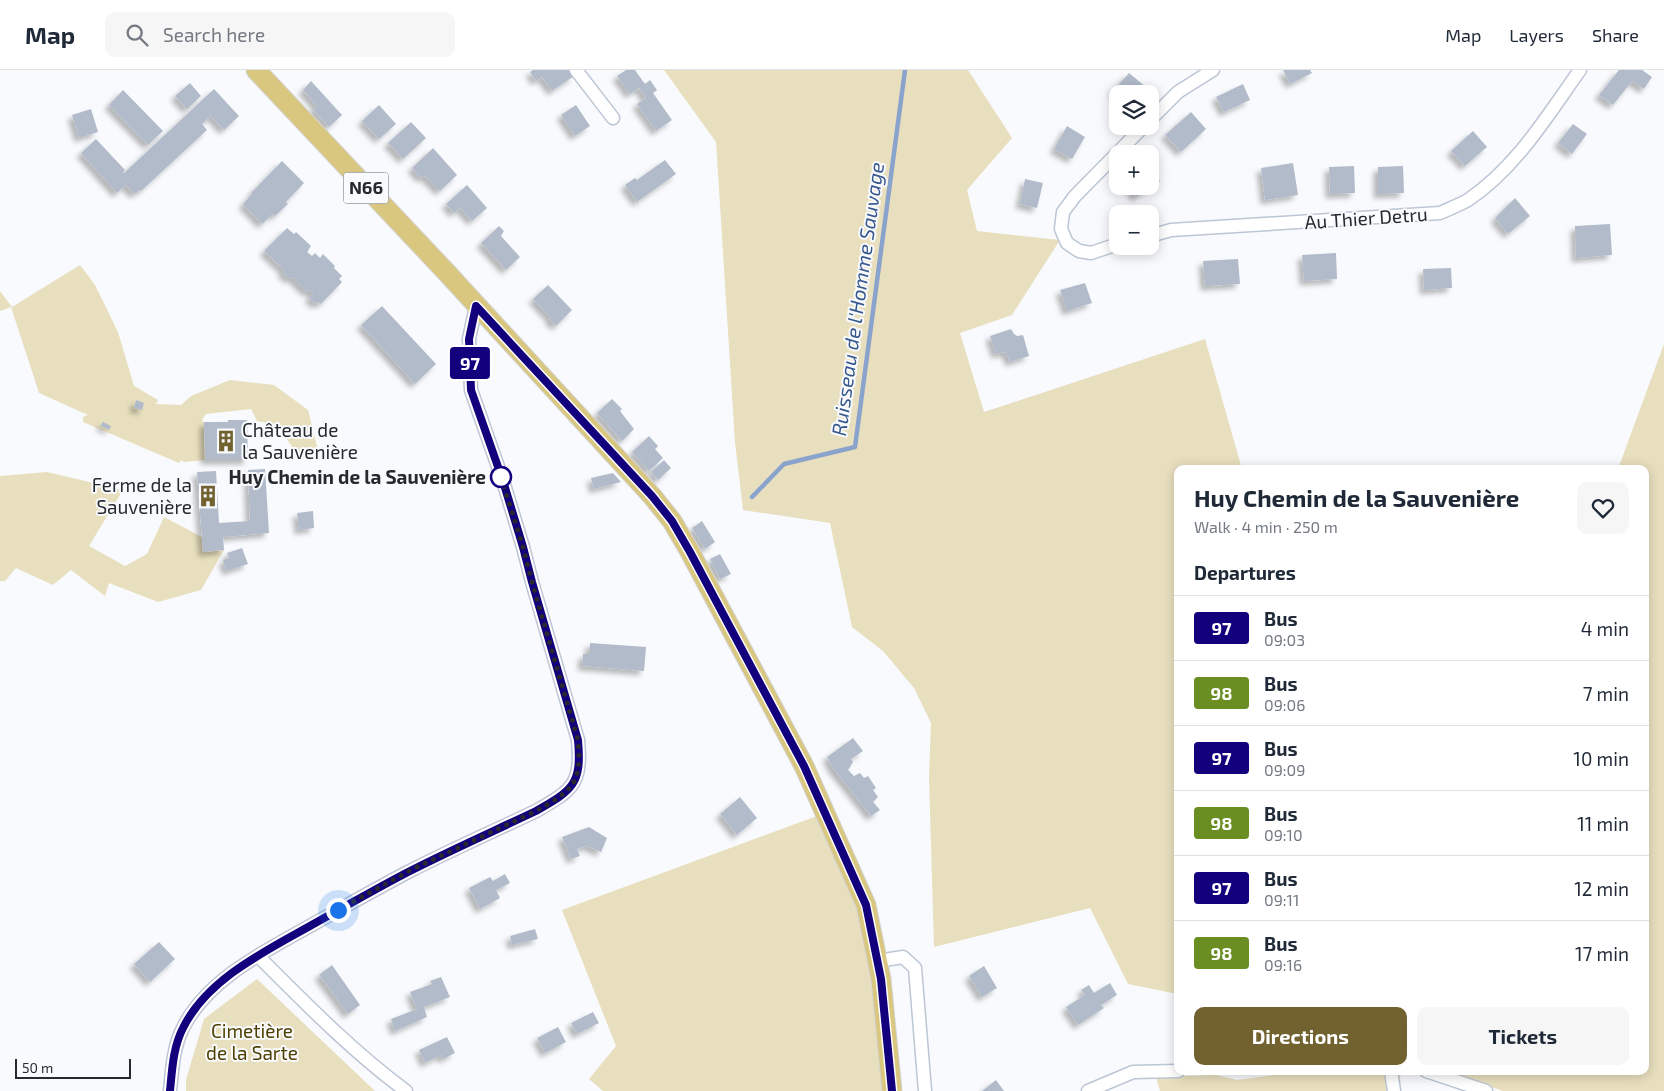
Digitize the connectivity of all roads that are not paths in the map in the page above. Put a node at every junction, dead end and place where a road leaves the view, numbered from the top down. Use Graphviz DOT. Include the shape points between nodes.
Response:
graph roads {
  1 [pos="256,70"];
  2 [pos="576,70"];
  3 [pos="1213,70"];
  4 [pos="1580,70"];
  5 [pos="1159,111"];
  6 [pos="612,118"];
  7 [pos="1135,135"];
  8 [pos="1159,233"];
  9 [pos="1109,247"];
  10 [pos="476,306"];
  11 [pos="258,956"];
  12 [pos="878,960"];
  13 [pos="1174,1071"];
  14 [pos="1392,1075"];
  15 [pos="1438,1075"];
  16 [pos="170,1091"];
  17 [pos="406,1091"];
  18 [pos="892,1091"];
  19 [pos="924,1091"];
  20 [pos="1088,1091"];
  21 [pos="1394,1091"];
  22 [pos="1486,1091"];
  1 -- 10 [label="main road, N66"];
  2 -- 6 [label="street"];
  3 -- 5 [label="street" via="1178,92"];
  4 -- 8 [label="street, Au Thier Detru" via="1502,172 1468,200 1440,213 1171,230"];
  7 -- 9 [label="street" via="1075,196 1064,212 1061,229 1067,243 1079,251 1091,253"];
  10 -- 11 [label="street" via="469,339 471,390 503,481 578,740 580,762 574,784 536,811 411,870"];
  10 -- 12 [label="main road, N66" via="672,521 804,766 866,905"];
  11 -- 16 [label="street" via="219,982 196,1008 183,1028 176,1048"];
  11 -- 17 [label="street" via="377,1070"];
  12 -- 18 [label="main road, N66"];
  12 -- 19 [label="street" via="902,957 915,968"];
  13 -- 20 [label="street" via="1133,1072"];
  14 -- 21 [label="street"];
  15 -- 22 [label="street"];
}
